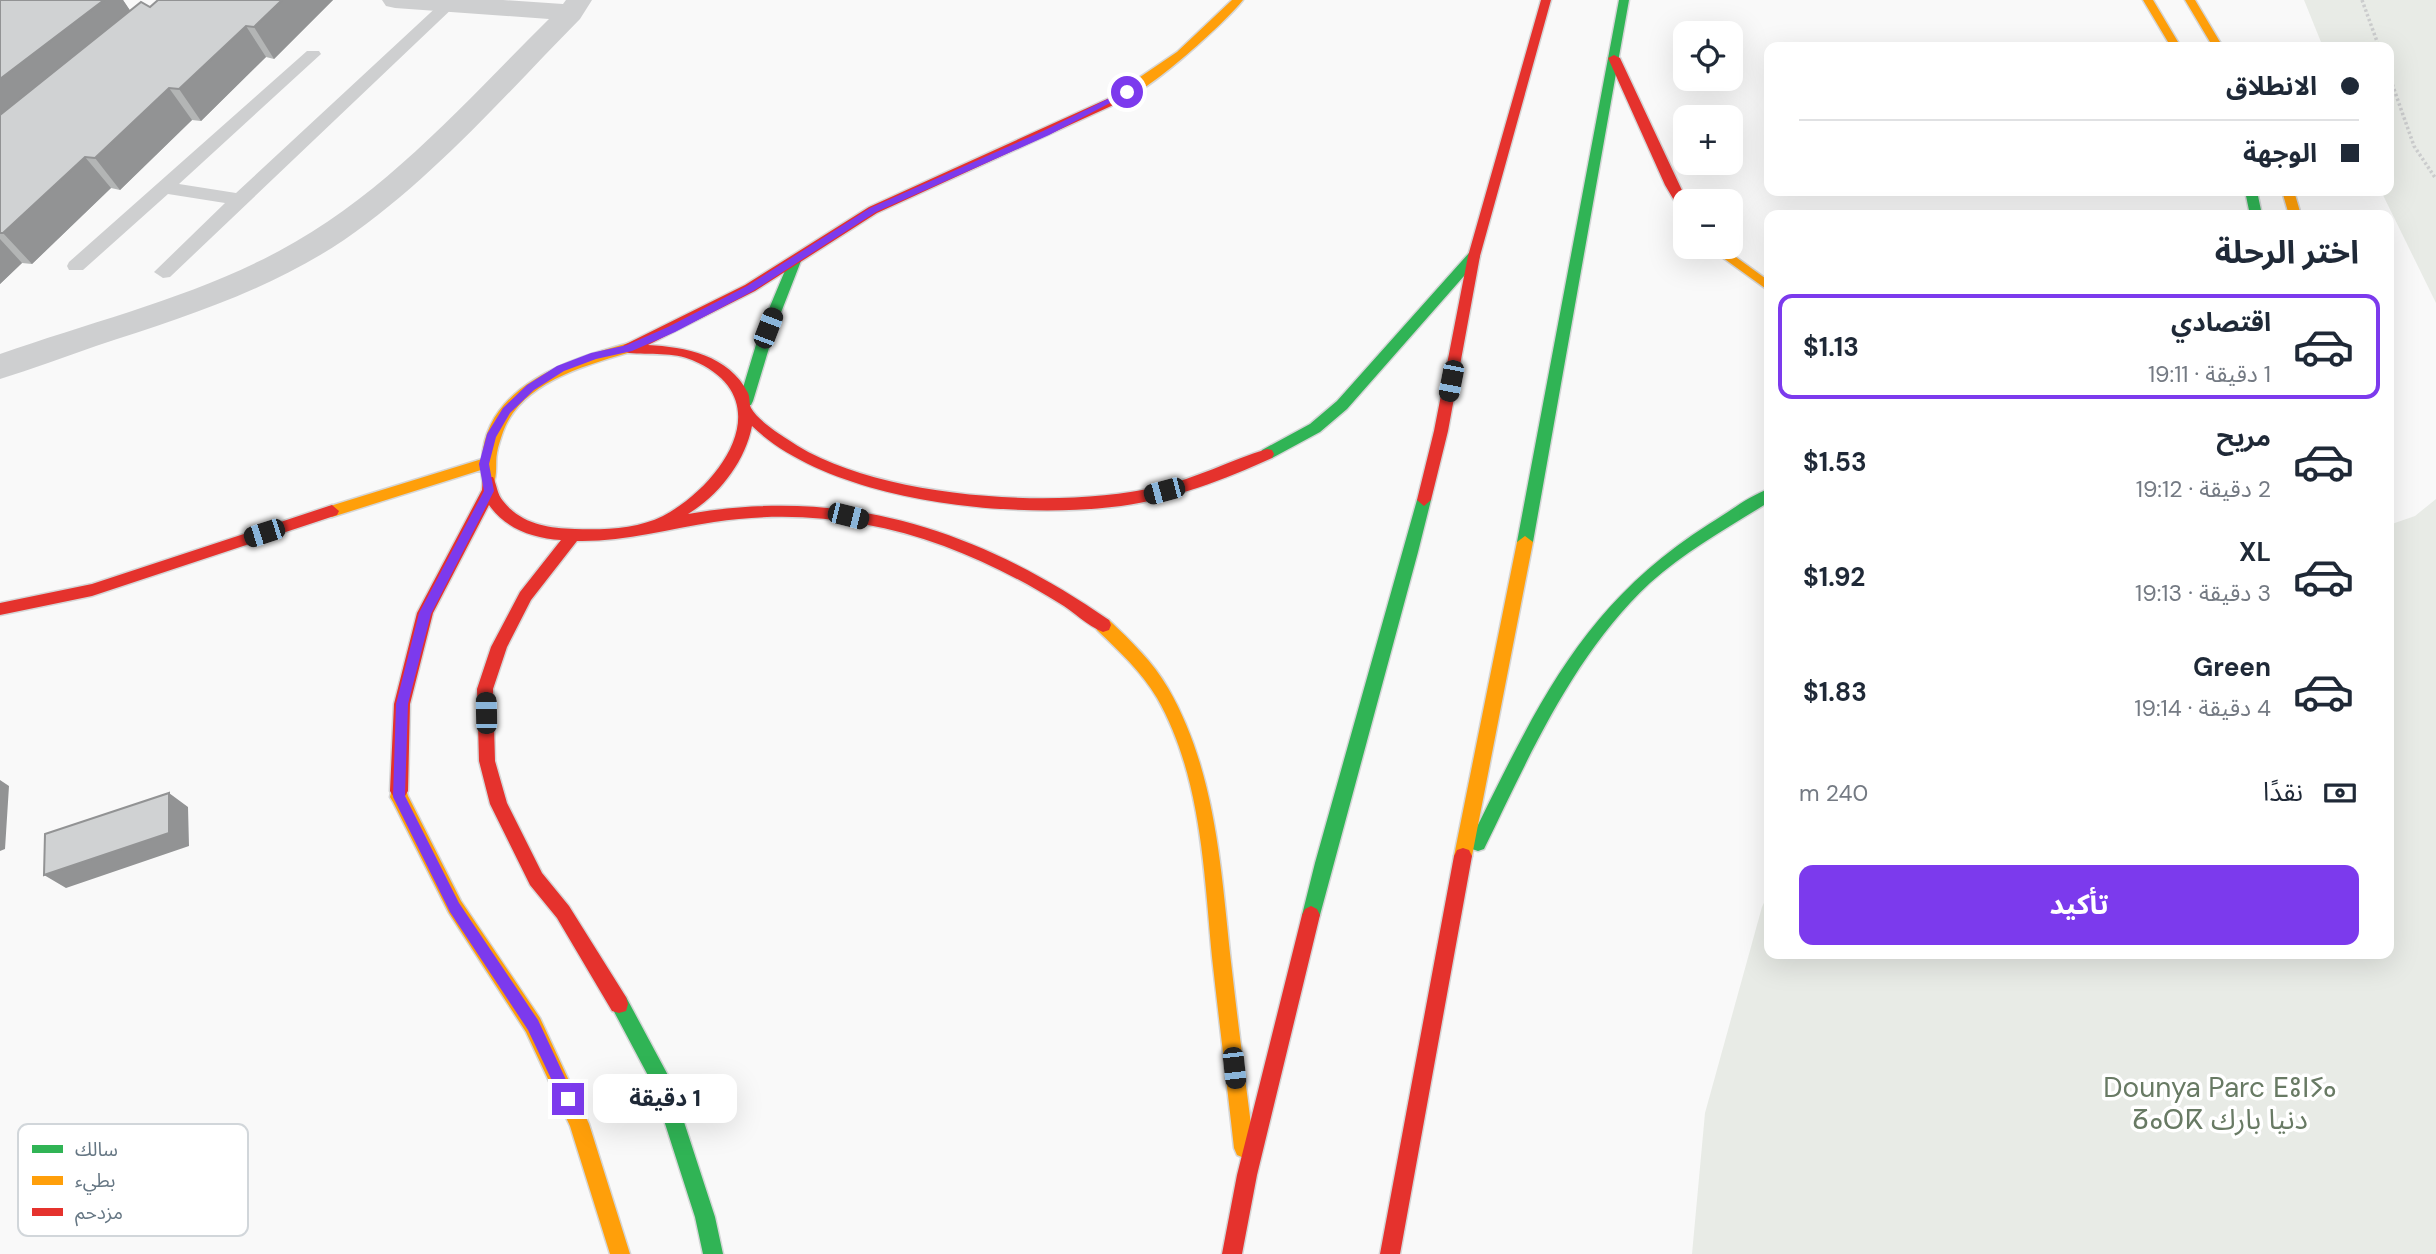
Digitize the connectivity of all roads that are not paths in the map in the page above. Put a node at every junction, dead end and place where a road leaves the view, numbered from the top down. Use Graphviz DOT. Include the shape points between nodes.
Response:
graph roads {
  1 [pos="395,0"];
  2 [pos="1238,0"];
  3 [pos="1546,0"];
  4 [pos="1624,0"];
  5 [pos="2148,0"];
  6 [pos="2190,0"];
  7 [pos="449,4"];
  8 [pos="575,7"];
  9 [pos="2173,42"];
  10 [pos="2215,42"];
  11 [pos="313,54"];
  12 [pos="1614,58"];
  13 [pos="163,187"];
  14 [pos="1673,189"];
  15 [pos="240,200"];
  16 [pos="1474,256"];
  17 [pos="1728,259"];
  18 [pos="795,261"];
  19 [pos="76,266"];
  20 [pos="163,272"];
  21 [pos="1764,284"];
  22 [pos="629,348"];
  23 [pos="0,367"];
  24 [pos="748,408"];
  25 [pos="484,464"];
  26 [pos="489,491"];
  27 [pos="1764,498"];
  28 [pos="654,527"];
  29 [pos="571,539"];
  30 [pos="0,609"];
  31 [pos="1454,888"];
  32 [pos="1247,1175"];
  33 [pos="620,1254"];
  34 [pos="713,1254"];
  35 [pos="1232,1254"];
  36 [pos="1390,1254"];
  1 -- 7 [label="street"];
  2 -- 18 [label="main road" via="1207,35 1163,70 1109,103 873,210"];
  3 -- 16 [label="main road"];
  4 -- 12 [label="main road"];
  5 -- 9 [label="main road"];
  6 -- 10 [label="main road"];
  7 -- 8 [label="street"];
  7 -- 15 [label="lane"];
  8 -- 23 [label="street" via="396,187 351,222 291,258 227,288"];
  11 -- 13 [label="lane"];
  12 -- 14 [label="main road"];
  12 -- 31 [label="main road" via="1508,635"];
  13 -- 15 [label="lane"];
  13 -- 19 [label="lane"];
  15 -- 20 [label="lane"];
  16 -- 24 [label="main road" via="1323,422 1279,449 1213,478 1139,498 1023,506 862,479 807,461 784,448"];
  16 -- 32 [label="main road" via="1438,443 1397,610 1341,793"];
  17 -- 21 [label="main road"];
  18 -- 22 [label="main road" via="712,309"];
  18 -- 24 [label="main road" via="768,328"];
  22 -- 24 [label="main road" via="681,351 716,364 735,380"];
  22 -- 25 [label="main road" via="594,355 530,388 496,428"];
  24 -- 28 [label="main road" via="744,446 726,477 695,506"];
  25 -- 26 [label="main road"];
  25 -- 30 [label="main road" via="114,585 47,603"];
  26 -- 29 [label="main road" via="506,515 534,532"];
  26 -- 33 [label="main road" via="425,613 402,704 399,797 455,907 533,1025 579,1124"];
  27 -- 31 [label="main road" via="1677,552 1624,600 1559,685"];
  28 -- 29 [label="main road" via="611,538"];
  28 -- 32 [label="main road" via="772,509 848,516 958,544 1002,559 1076,604 1142,661 1165,696 1191,756 1206,816"];
  29 -- 34 [label="main road" via="525,596 499,647 485,689 487,761 499,804 536,879 563,912 608,984 660,1079"];
  31 -- 36 [label="main road"];
  32 -- 35 [label="main road"];
}
